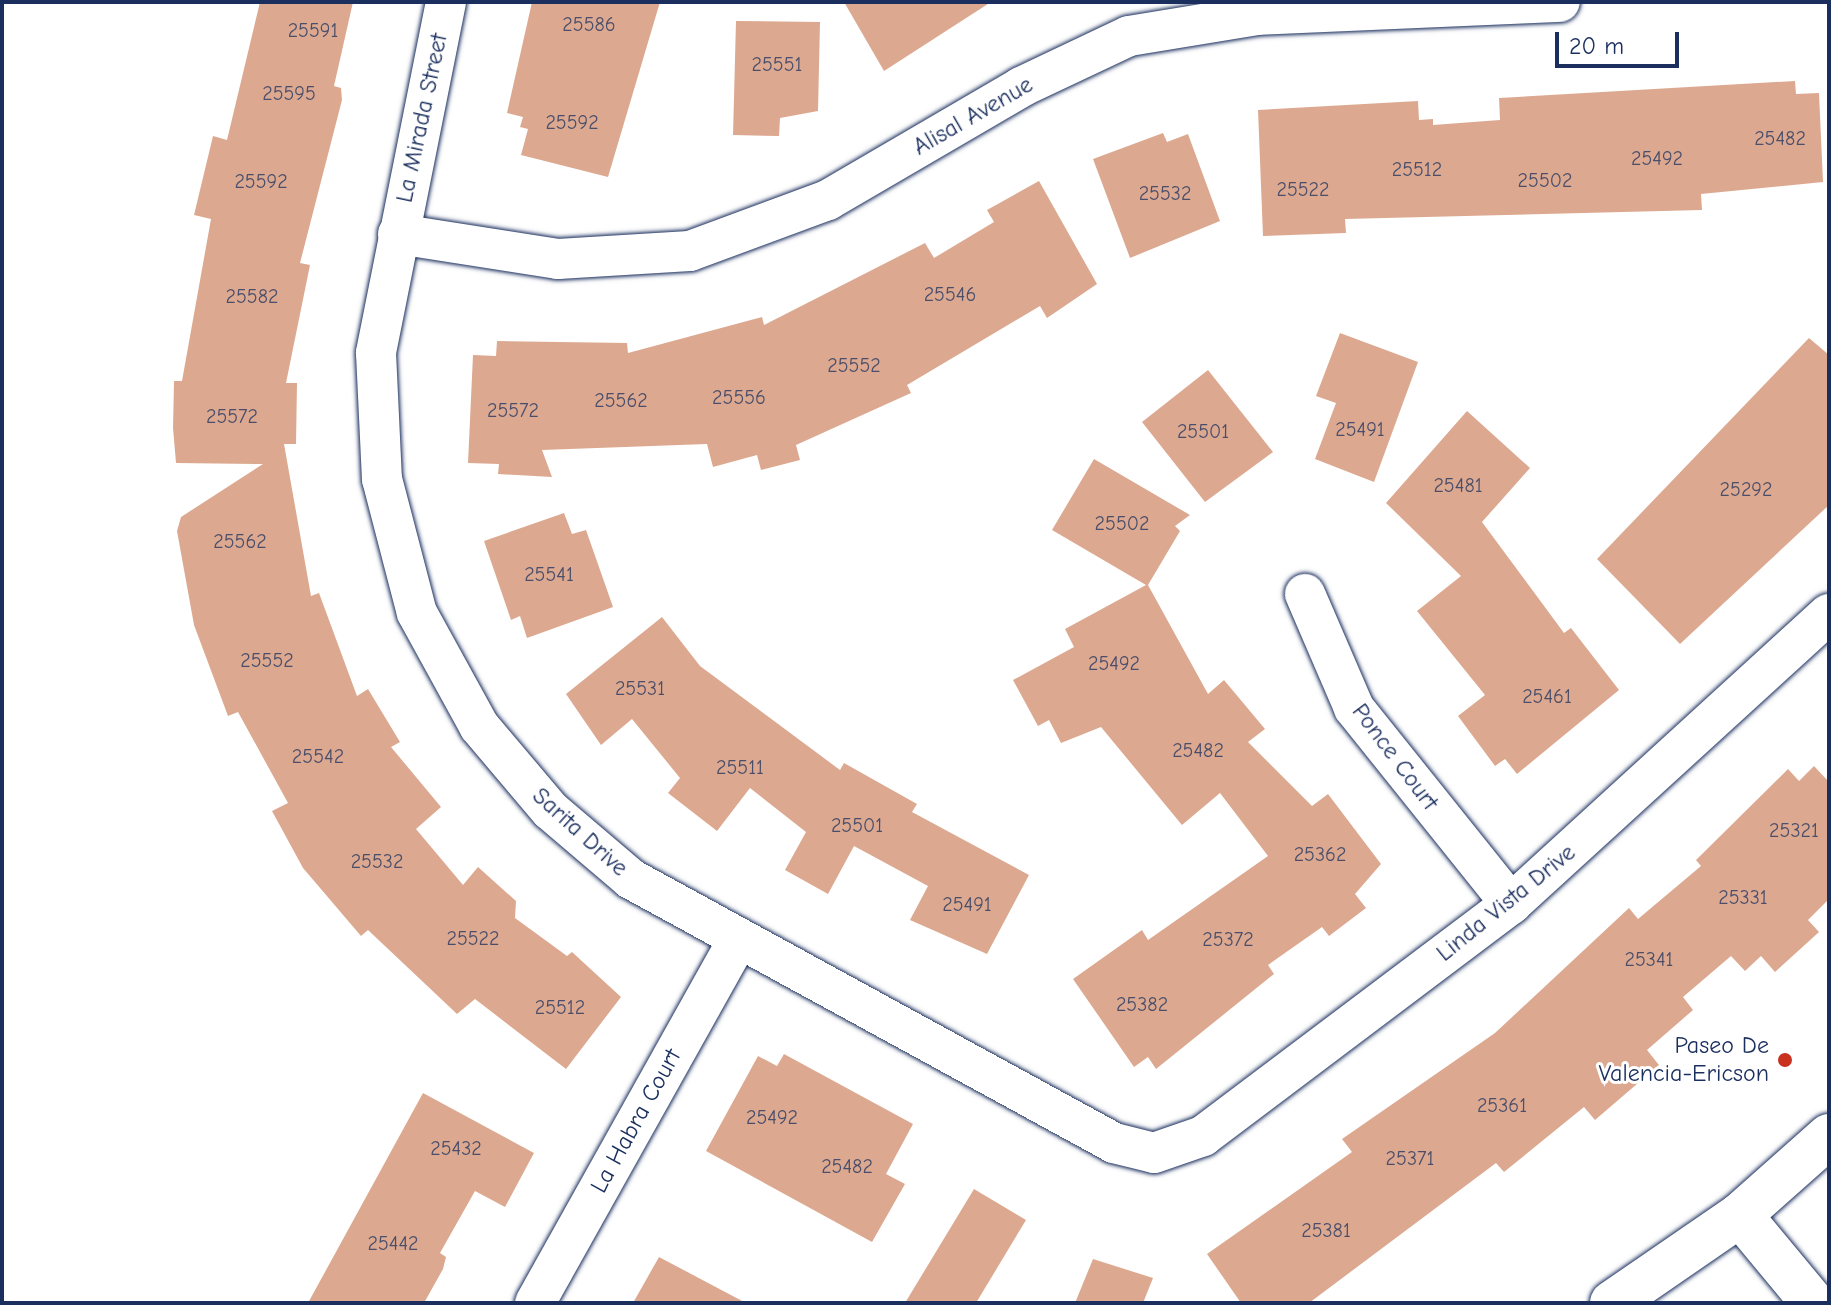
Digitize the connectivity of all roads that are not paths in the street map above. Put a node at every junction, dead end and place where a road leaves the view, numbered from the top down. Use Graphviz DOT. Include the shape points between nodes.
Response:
graph roads {
  1 [pos="446,2"];
  2 [pos="1560,2"];
  3 [pos="398,234"];
  4 [pos="1305,594"];
  5 [pos="1829,614"];
  6 [pos="1511,904"];
  7 [pos="738,940"];
  8 [pos="1829,1136"];
  9 [pos="1154,1153"];
  10 [pos="1740,1215"];
  11 [pos="535,1303"];
  12 [pos="1612,1303"];
  13 [pos="1813,1303"];
  1 -- 3 [label="street, La Mirada Street"];
  2 -- 3 [label="street, Alisal Avenue" via="1257,15 1129,36 1021,87 828,200 690,251 558,259"];
  3 -- 7 [label="street, Sarita Drive" via="376,353 381,463 417,613 479,726 550,810 631,879"];
  4 -- 6 [label="street, Ponce Court" via="1354,708"];
  5 -- 6 [label="street, Linda Vista Drive"];
  6 -- 9 [label="street, Linda Vista Drive" via="1203,1136"];
  7 -- 9 [label="street, Sarita Drive" via="1114,1143"];
  7 -- 11 [label="street, La Habra Court"];
  8 -- 10 [label="main road"];
  10 -- 12 [label="main road"];
  10 -- 13 [label="main road"];
}
